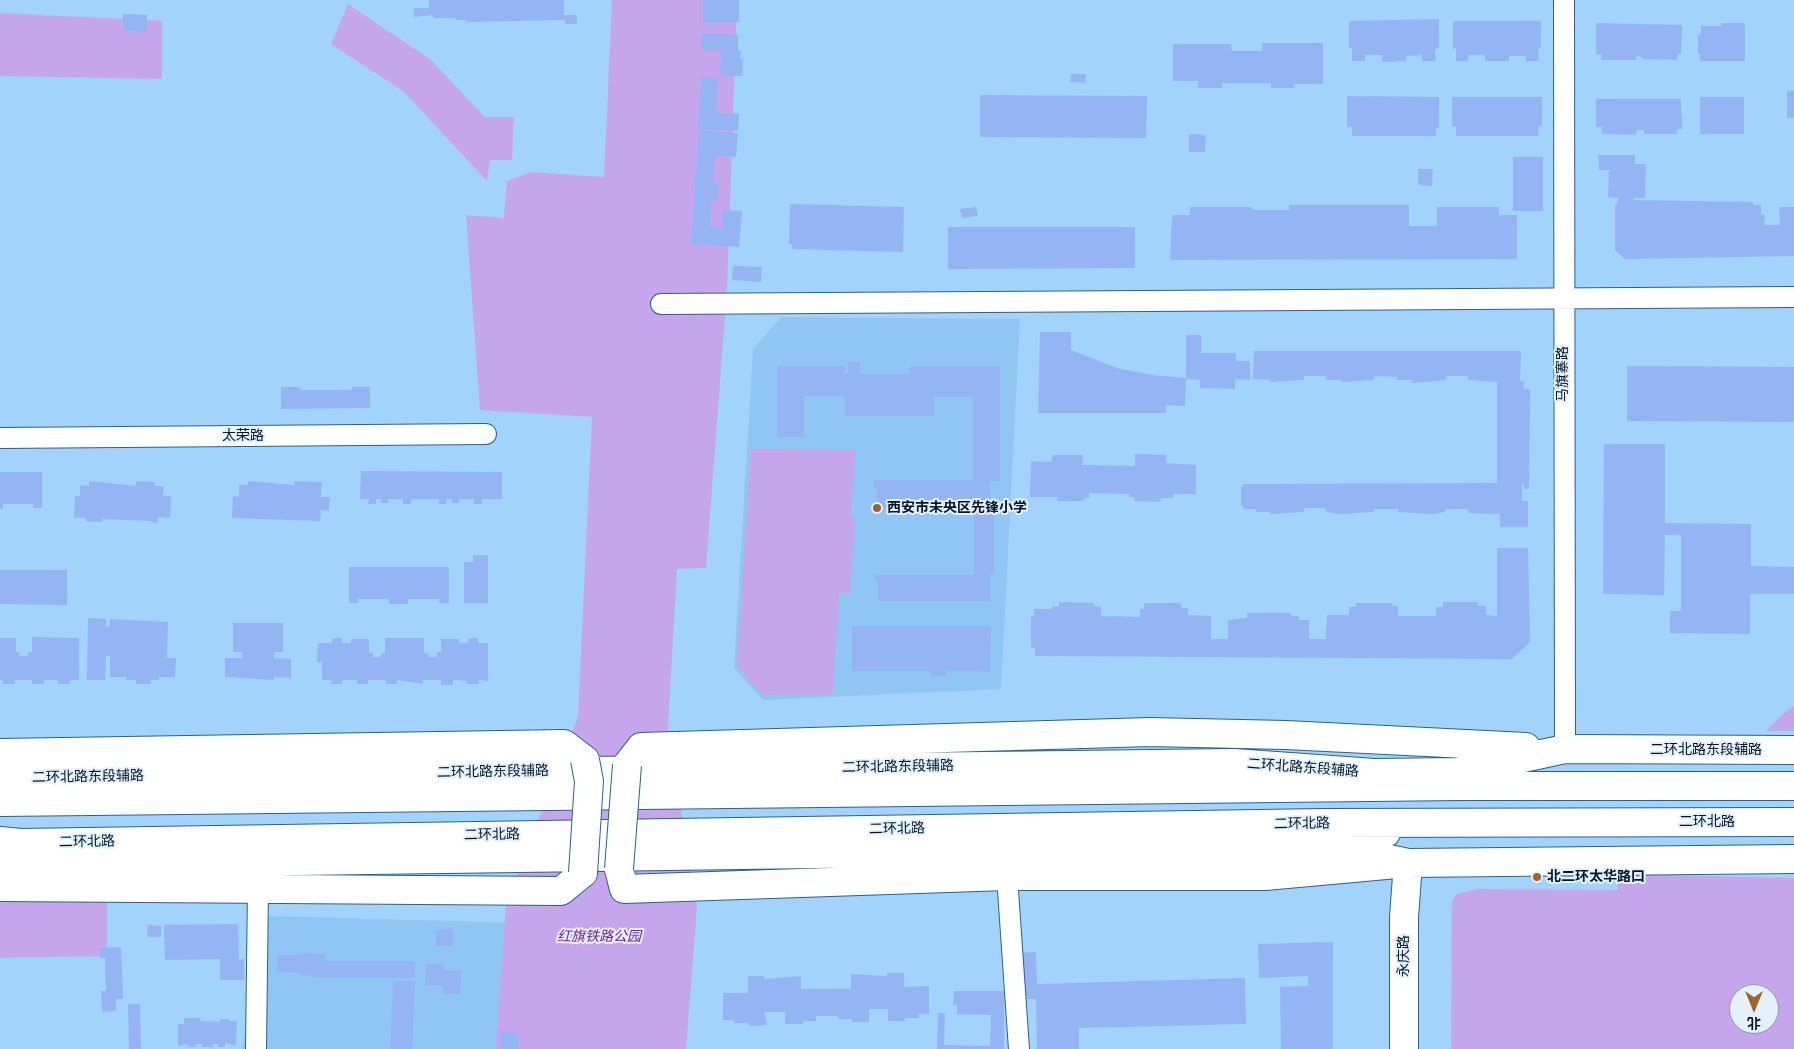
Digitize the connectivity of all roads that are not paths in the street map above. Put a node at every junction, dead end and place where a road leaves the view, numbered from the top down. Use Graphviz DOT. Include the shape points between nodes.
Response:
graph roads {
  1 [pos="1564,0"];
  2 [pos="1794,297"];
  3 [pos="1563,298"];
  4 [pos="660,304"];
  5 [pos="486,434"];
  6 [pos="0,438"];
  7 [pos="1286,735"];
  8 [pos="1395,741"];
  9 [pos="1564,749"];
  10 [pos="1794,750"];
  11 [pos="0,753"];
  12 [pos="1335,756"];
  13 [pos="1292,767"];
  14 [pos="1458,772"];
  15 [pos="1374,773"];
  16 [pos="0,778"];
  17 [pos="1794,786"];
  18 [pos="1418,787"];
  19 [pos="0,802"];
  20 [pos="1794,822"];
  21 [pos="1421,823"];
  22 [pos="1222,825"];
  23 [pos="0,842"];
  24 [pos="1332,847"];
  25 [pos="1794,859"];
  26 [pos="1414,863"];
  27 [pos="0,865"];
  28 [pos="1007,876"];
  29 [pos="0,887"];
  30 [pos="258,887"];
  31 [pos="256,1049"];
  32 [pos="1018,1049"];
  33 [pos="1404,1049"];
  34 [pos="1422,1049"];
  1 -- 3 [label="street, 马旗寨路"];
  2 -- 3 [label="street"];
  3 -- 4 [label="street"];
  3 -- 9 [label="street, 马旗寨路"];
  5 -- 6 [label="street, 太荣路"];
  7 -- 8 [label="main road"];
  7 -- 12 [label="main road"];
  7 -- 28 [label="main road, bridge" via="1150,732 641,748 627,764 619,869 624,889"];
  8 -- 9 [label="main road"];
  8 -- 12 [label="main road"];
  9 -- 10 [label="main road, 二环北路东段辅路"];
  9 -- 14 [label="main road, 二环北路东段辅路"];
  11 -- 30 [label="main road, bridge" via="564,744 585,760 589,781 583,873 562,892"];
  12 -- 13 [label="main road"];
  12 -- 15 [label="main road"];
  13 -- 15 [label="main road, 二环北路东段辅路"];
  13 -- 16 [label="main road, 二环北路东段辅路" via="1234,763"];
  14 -- 15 [label="main road, 二环北路东段辅路"];
  14 -- 18 [label="main road"];
  15 -- 18 [label="main road"];
  17 -- 18 [label="main road"];
  18 -- 19 [label="main road"];
  20 -- 21 [label="main road, 二环北路"];
  21 -- 22 [label="main road, 二环北路"];
  21 -- 24 [label="main road"];
  22 -- 23 [label="main road, 二环北路"];
  22 -- 24 [label="main road"];
  24 -- 26 [label="main road"];
  24 -- 27 [label="main road"];
  25 -- 26 [label="main road"];
  26 -- 28 [label="main road" via="1265,876"];
  26 -- 33 [label="main road, 永庆路" via="1404,917"];
  26 -- 34 [label="main road, 永庆路"];
  28 -- 32 [label="street"];
  29 -- 30 [label="main road"];
  30 -- 31 [label="street"];
}
